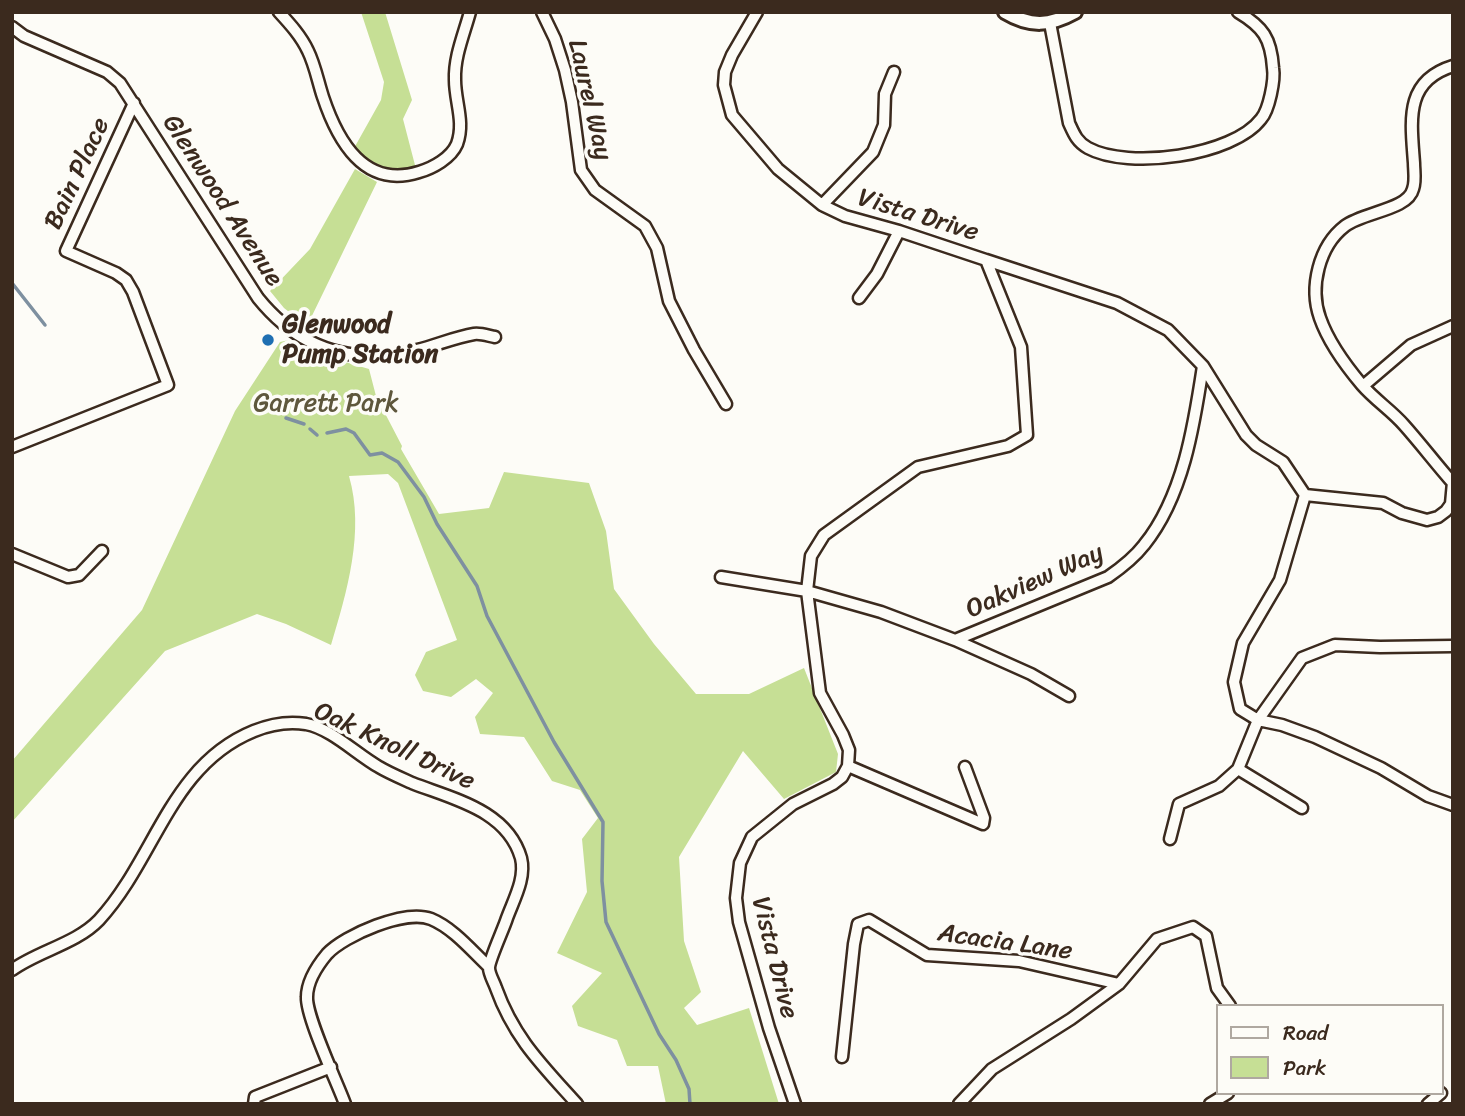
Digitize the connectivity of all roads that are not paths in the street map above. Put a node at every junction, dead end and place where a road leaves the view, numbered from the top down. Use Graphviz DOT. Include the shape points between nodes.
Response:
graph roads {
  1 [pos="279,12"];
  2 [pos="470,12"];
  3 [pos="542,12"];
  4 [pos="757,12"];
  5 [pos="1005,12"];
  6 [pos="1075,12"];
  7 [pos="1238,12"];
  8 [pos="1050,23"];
  9 [pos="12,27"];
  10 [pos="1453,66"];
  11 [pos="894,72"];
  12 [pos="134,103"];
  13 [pos="821,205"];
  14 [pos="899,230"];
  15 [pos="986,260"];
  16 [pos="859,298"];
  17 [pos="1453,326"];
  18 [pos="495,337"];
  19 [pos="1203,366"];
  20 [pos="1363,386"];
  21 [pos="726,404"];
  22 [pos="12,447"];
  23 [pos="1453,482"];
  24 [pos="1305,495"];
  25 [pos="102,551"];
  26 [pos="12,554"];
  27 [pos="721,577"];
  28 [pos="807,591"];
  29 [pos="954,640"];
  30 [pos="1453,646"];
  31 [pos="1069,696"];
  32 [pos="1258,720"];
  33 [pos="849,765"];
  34 [pos="965,767"];
  35 [pos="1238,769"];
  36 [pos="1453,805"];
  37 [pos="1302,808"];
  38 [pos="1170,839"];
  39 [pos="489,967"];
  40 [pos="12,971"];
  41 [pos="1119,984"];
  42 [pos="1229,1004"];
  43 [pos="842,1057"];
  44 [pos="331,1067"];
  45 [pos="254,1104"];
  46 [pos="345,1104"];
  47 [pos="577,1104"];
  48 [pos="795,1104"];
  49 [pos="959,1104"];
  1 -- 2 [label="street" via="309,51 324,100 355,158 368,169 405,177 442,161 455,148 460,134 456,60"];
  3 -- 21 [label="street, Laurel Way" via="565,70 581,170 595,190 645,226 657,248 670,301"];
  4 -- 13 [label="street, Vista Drive" via="725,72 725,96 742,129 778,169"];
  5 -- 8 [label="street" via="1019,21"];
  6 -- 8 [label="street"];
  7 -- 8 [label="street" via="1256,23 1272,55 1274,72 1262,119 1241,136 1171,157 1111,155 1089,149 1076,138 1069,123"];
  9 -- 12 [label="street, Glenwood Avenue" via="107,72"];
  10 -- 20 [label="street" via="1426,80 1412,108 1412,194 1398,205 1346,225 1323,254 1318,269 1319,316"];
  11 -- 13 [label="street" via="885,94 884,125 873,152"];
  12 -- 18 [label="street, Glenwood Avenue" via="258,298 287,328 321,347 356,356 385,356 476,334"];
  12 -- 22 [label="street, Bain Place" via="66,251 126,280 168,385"];
  13 -- 14 [label="street, Vista Drive"];
  14 -- 15 [label="street, Vista Drive"];
  14 -- 16 [label="street"];
  15 -- 19 [label="street" via="1117,303 1168,330"];
  15 -- 28 [label="street, Vista Drive" via="1021,347 1027,435 1008,446 918,467 824,535 811,556"];
  17 -- 20 [label="street" via="1411,345"];
  19 -- 24 [label="street" via="1246,435 1283,462"];
  19 -- 29 [label="street, Oakview Way" via="1180,472 1168,508 1145,545 1108,577"];
  20 -- 23 [label="street"];
  23 -- 24 [label="street" via="1451,504 1427,520 1383,502"];
  24 -- 32 [label="street" via="1280,580 1243,643 1234,682 1240,709"];
  25 -- 26 [label="street" via="79,575 68,577"];
  27 -- 28 [label="street, Oakview Way"];
  28 -- 29 [label="street, Oakview Way"];
  28 -- 33 [label="street, Vista Drive" via="820,693 844,735"];
  29 -- 31 [label="street, Oakview Way"];
  30 -- 32 [label="street" via="1335,645 1302,658"];
  32 -- 35 [label="street"];
  32 -- 36 [label="street" via="1315,737"];
  33 -- 34 [label="street" via="982,824 984,818"];
  33 -- 48 [label="street, Vista Drive" via="833,784 793,804 752,836 737,881 741,929"];
  35 -- 37 [label="street"];
  35 -- 38 [label="street" via="1219,786 1179,804"];
  39 -- 40 [label="street, Oak Knoll Drive" via="523,876 521,858 503,826 486,812 379,768 323,731 307,724 283,723 241,737 211,755 189,779 122,890 97,922"];
  39 -- 44 [label="street" via="431,919 410,916 358,934 329,953 313,974 307,998"];
  39 -- 47 [label="street" via="504,1011 522,1043"];
  41 -- 42 [label="street" via="1157,939 1193,927 1206,936 1217,988"];
  41 -- 43 [label="street, Acacia Lane" via="1019,961 927,955 869,920 859,924 854,944"];
  41 -- 49 [label="street" via="992,1069"];
  44 -- 45 [label="street" via="255,1097"];
  44 -- 46 [label="street"];
}
